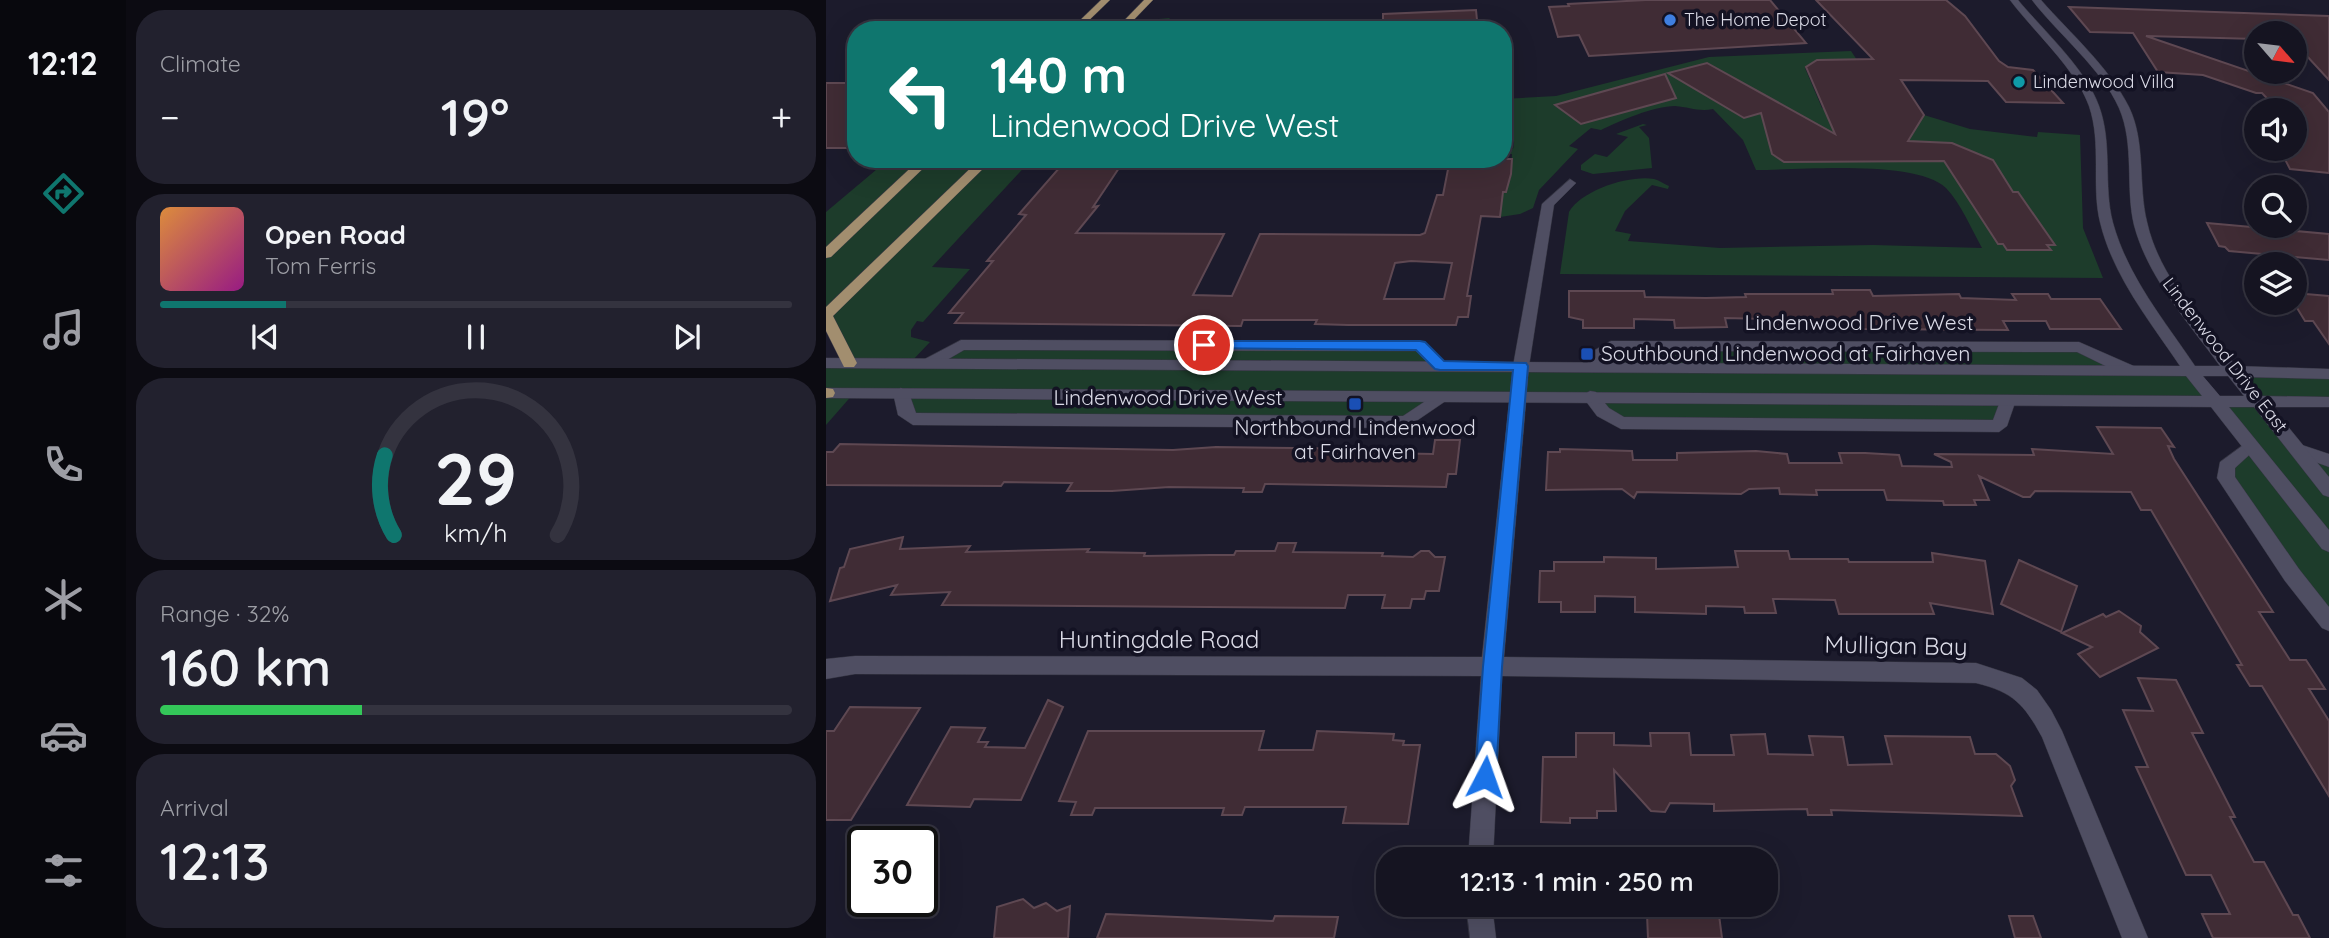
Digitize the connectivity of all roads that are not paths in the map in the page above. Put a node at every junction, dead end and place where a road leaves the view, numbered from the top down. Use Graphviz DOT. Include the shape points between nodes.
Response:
graph roads {
  1 [pos="1106,0"];
  2 [pos="1149,0"];
  3 [pos="2014,0"];
  4 [pos="2036,0"];
  5 [pos="1084,21"];
  6 [pos="1128,21"];
  7 [pos="917,168"];
  8 [pos="978,168"];
  9 [pos="1570,183"];
  10 [pos="826,254"];
  11 [pos="826,315"];
  12 [pos="826,363"];
  13 [pos="849,363"];
  14 [pos="1521,366"];
  15 [pos="1593,367"];
  16 [pos="2130,371"];
  17 [pos="2190,371"];
  18 [pos="2232,371"];
  19 [pos="2329,374"];
  20 [pos="826,393"];
  21 [pos="901,393"];
  22 [pos="1445,396"];
  23 [pos="1517,396"];
  24 [pos="1590,396"];
  25 [pos="2008,400"];
  26 [pos="2215,401"];
  27 [pos="2258,402"];
  28 [pos="2329,402"];
  29 [pos="2250,446"];
  30 [pos="2299,450"];
  31 [pos="2329,461"];
  32 [pos="2329,490"];
  33 [pos="2329,544"];
  34 [pos="2329,622"];
  35 [pos="1492,667"];
  36 [pos="826,669"];
  37 [pos="1481,847"];
  38 [pos="1480,917"];
  39 [pos="1483,938"];
  40 [pos="2135,938"];
  1 -- 5 [label="main road"];
  2 -- 6 [label="main road"];
  3 -- 17 [label="street, Lindenwood Drive East" via="2083,84 2094,106 2101,135 2106,221 2115,249 2126,275"];
  4 -- 18 [label="street, Lindenwood Drive East" via="2124,108 2132,132 2141,226 2151,252 2163,278"];
  7 -- 10 [label="main road"];
  8 -- 11 [label="main road"];
  9 -- 14 [label="street" via="1548,204"];
  11 -- 13 [label="main road"];
  12 -- 13 [label="street, Lindenwood Drive West"];
  13 -- 14 [label="street, Lindenwood Drive West"];
  14 -- 15 [label="street, Lindenwood Drive West"];
  14 -- 23 [label="street"];
  15 -- 16 [label="street, Lindenwood Drive West"];
  15 -- 16 [label="street, Lindenwood Drive West" via="1600,353 1611,346 2080,347"];
  16 -- 17 [label="street, Lindenwood Drive West"];
  17 -- 18 [label="street, Lindenwood Drive West"];
  17 -- 26 [label="street, Lindenwood Drive East"];
  18 -- 19 [label="street, Lindenwood Drive West"];
  18 -- 27 [label="street, Lindenwood Drive East"];
  20 -- 21 [label="street, Lindenwood Drive West"];
  21 -- 22 [label="street, Lindenwood Drive West"];
  21 -- 22 [label="street, Lindenwood Drive West" via="906,415 914,419 1406,422"];
  22 -- 23 [label="street, Lindenwood Drive West"];
  23 -- 24 [label="street, Lindenwood Drive West"];
  23 -- 35 [label="street"];
  24 -- 25 [label="street, Lindenwood Drive West"];
  24 -- 25 [label="street" via="1621,423 1999,426"];
  25 -- 26 [label="street, Lindenwood Drive West"];
  26 -- 27 [label="street, Lindenwood Drive West"];
  26 -- 29 [label="street, Lindenwood Drive East"];
  27 -- 28 [label="street, Lindenwood Drive West"];
  27 -- 30 [label="street, Lindenwood Drive East"];
  29 -- 33 [label="street, Lindenwood Drive East"];
  29 -- 34 [label="street, Lindenwood Drive East" via="2226,466 2227,478"];
  30 -- 31 [label="street, Lindenwood Drive East"];
  30 -- 32 [label="street, Lindenwood Drive East"];
  35 -- 36 [label="street, Huntingdale Road" via="855,665"];
  35 -- 37 [label="street"];
  35 -- 40 [label="street, Mulligan Bay" via="1976,673 2008,680 2033,700 2051,731"];
  38 -- 39 [label="street"];
}
